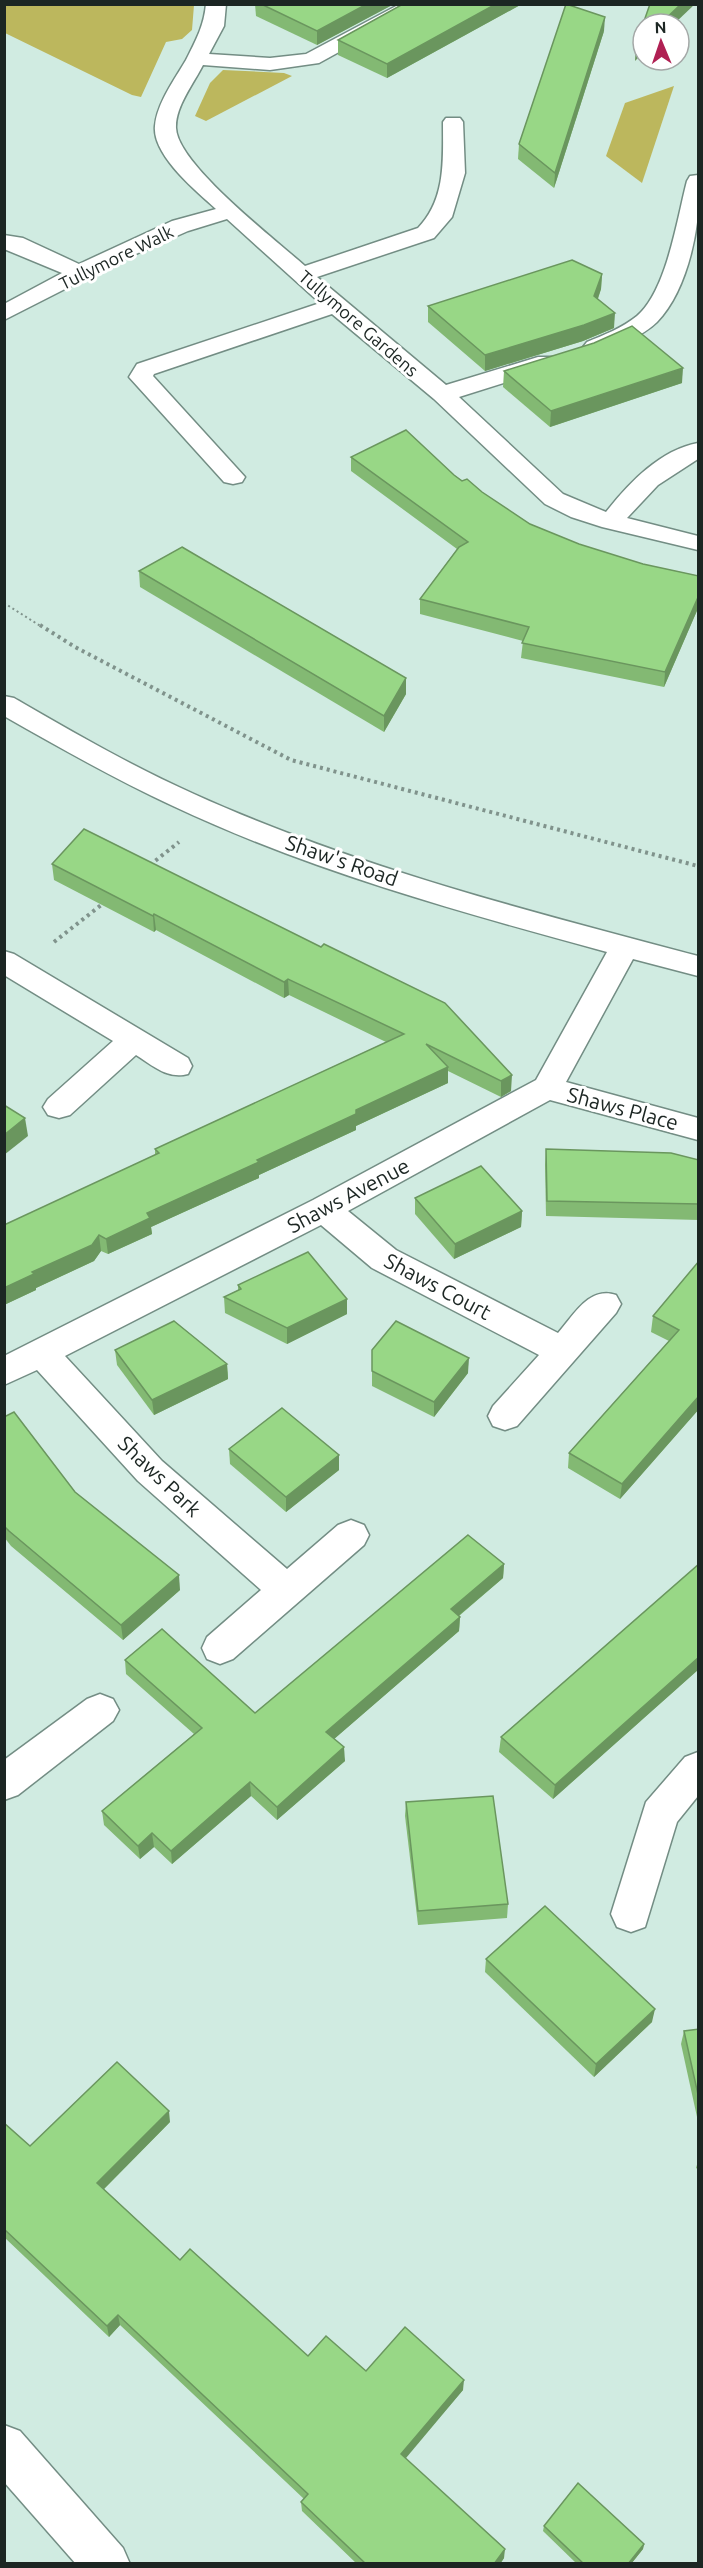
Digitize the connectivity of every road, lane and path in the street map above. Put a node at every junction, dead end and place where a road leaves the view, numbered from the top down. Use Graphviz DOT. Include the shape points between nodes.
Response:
graph roads {
  1 [pos="216,4"];
  2 [pos="416,4"];
  3 [pos="198,59"];
  4 [pos="453,122"];
  5 [pos="699,182"];
  6 [pos="232,211"];
  7 [pos="4,242"];
  8 [pos="80,273"];
  9 [pos="303,274"];
  10 [pos="336,305"];
  11 [pos="4,313"];
  12 [pos="442,393"];
  13 [pos="699,450"];
  14 [pos="233,477"];
  15 [pos="611,522"];
  16 [pos="699,543"];
  17 [pos="4,603"];
  18 [pos="4,704"];
  19 [pos="215,812"];
  20 [pos="699,866"];
  21 [pos="145,870"];
  22 [pos="109,898"];
  23 [pos="625,947"];
  24 [pos="11,965"];
  25 [pos="699,966"];
  26 [pos="133,1040"];
  27 [pos="177,1066"];
  28 [pos="547,1088"];
  29 [pos="59,1107"];
  30 [pos="699,1129"];
  31 [pos="324,1209"];
  32 [pos="604,1304"];
  33 [pos="562,1351"];
  34 [pos="42,1353"];
  35 [pos="4,1372"];
  36 [pos="505,1416"];
  37 [pos="351,1535"];
  38 [pos="287,1590"];
  39 [pos="220,1648"];
  40 [pos="99,1710"];
  41 [pos="699,1769"];
  42 [pos="4,1783"];
  43 [pos="631,1914"];
  44 [pos="4,2447"];
  45 [pos="107,2564"];
  1 -- 3 [label="street, Tullymore Gardens" via="214,27"];
  2 -- 3 [label="street" via="299,63"];
  3 -- 6 [label="street, Tullymore Gardens" via="171,106 165,127 169,144 189,173"];
  4 -- 9 [label="street" via="454,173 441,217 426,233"];
  5 -- 12 [label="street" via="665,293 651,315 628,333 592,348"];
  6 -- 8 [label="street, Tullymore Walk" via="180,226"];
  6 -- 9 [label="street, Tullymore Gardens"];
  7 -- 8 [label="street" via="15,243"];
  8 -- 11 [label="street, Tullymore Walk"];
  9 -- 10 [label="street, Tullymore Gardens"];
  10 -- 12 [label="street, Tullymore Gardens"];
  10 -- 14 [label="street" via="145,369 141,377"];
  12 -- 15 [label="street, Tullymore Gardens" via="554,499"];
  13 -- 15 [label="street" via="658,470 642,483"];
  15 -- 16 [label="street, Tullymore Gardens"];
  17 -- 20 [label="path" via="75,647 291,760"];
  18 -- 19 [label="street, Shaw's Road" via="114,767"];
  19 -- 21 [label="path"];
  19 -- 23 [label="street, Shaw's Road" via="358,867"];
  22 -- 24 [label="path" via="47,948"];
  23 -- 25 [label="street, Shaw's Road"];
  23 -- 28 [label="street"];
  24 -- 26 [label="street"];
  26 -- 27 [label="street"];
  26 -- 29 [label="street"];
  28 -- 30 [label="street, Shaws Place"];
  28 -- 31 [label="street, Shaws Avenue"];
  31 -- 33 [label="street, Shaws Court" via="384,1259"];
  31 -- 34 [label="street, Shaws Avenue"];
  32 -- 33 [label="street"];
  33 -- 36 [label="street"];
  34 -- 35 [label="street, Shaws Avenue"];
  34 -- 38 [label="street, Shaws Park" via="150,1471"];
  37 -- 38 [label="street"];
  38 -- 39 [label="street"];
  40 -- 42 [label="street"];
  41 -- 43 [label="street" via="660,1814"];
  44 -- 45 [label="street"];
}
